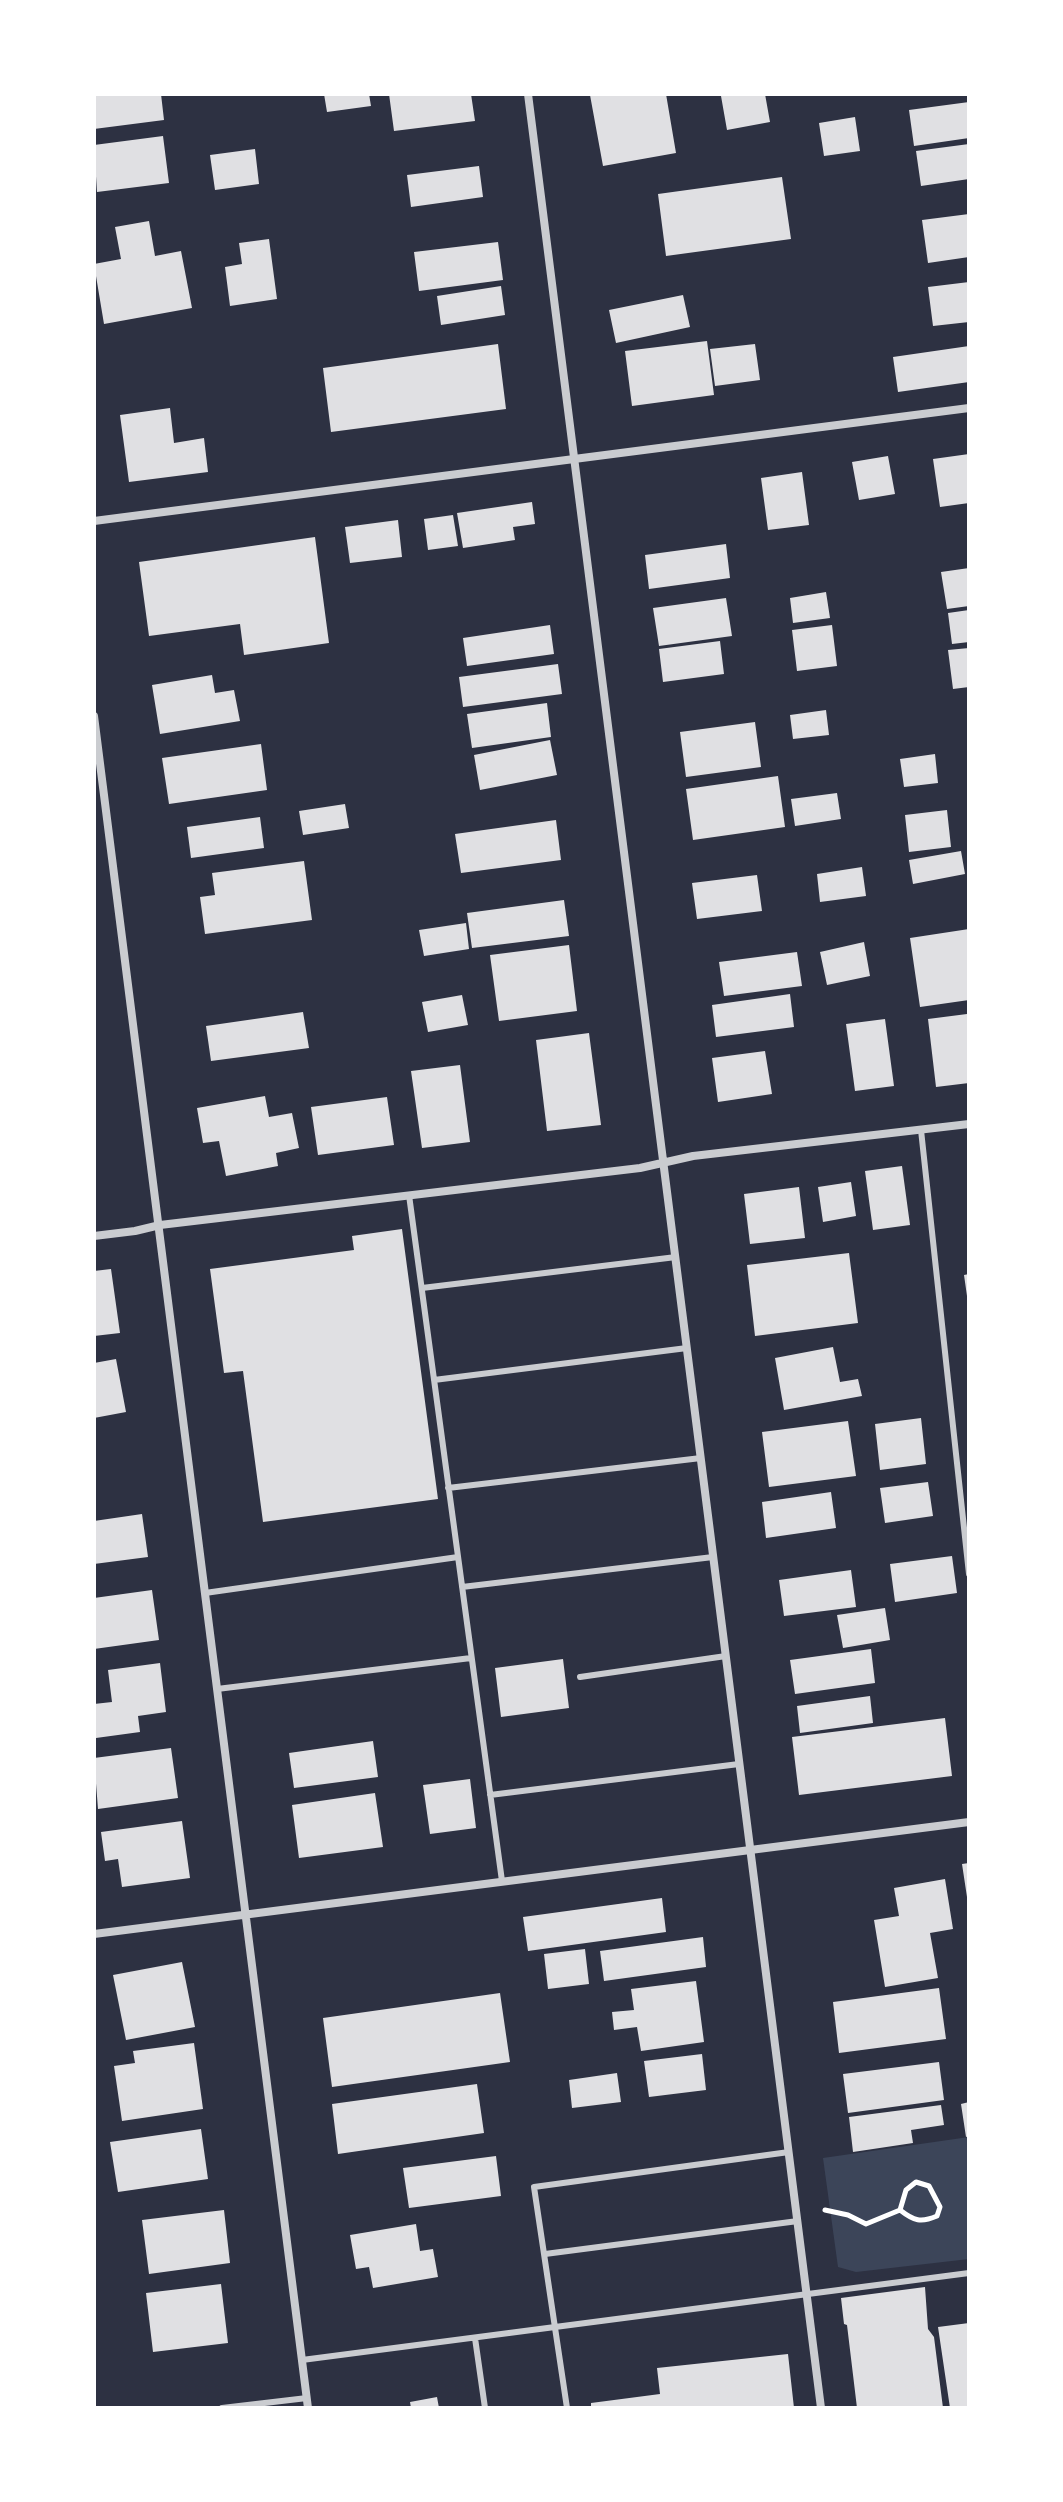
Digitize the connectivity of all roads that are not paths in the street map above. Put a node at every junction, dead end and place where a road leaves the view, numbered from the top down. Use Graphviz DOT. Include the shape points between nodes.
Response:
graph roads {
  1 [pos="528,94"];
  2 [pos="969,408"];
  3 [pos="574,460"];
  4 [pos="94,521"];
  5 [pos="94,716"];
  6 [pos="969,1124"];
  7 [pos="921,1130"];
  8 [pos="663,1161"];
  9 [pos="409,1195"];
  10 [pos="160,1225"];
  11 [pos="94,1236"];
  12 [pos="676,1257"];
  13 [pos="422,1288"];
  14 [pos="687,1348"];
  15 [pos="434,1380"];
  16 [pos="701,1458"];
  17 [pos="448,1488"];
  18 [pos="458,1557"];
  19 [pos="713,1557"];
  20 [pos="969,1574"];
  21 [pos="462,1587"];
  22 [pos="205,1593"];
  23 [pos="726,1656"];
  24 [pos="471,1658"];
  25 [pos="580,1677"];
  26 [pos="217,1689"];
  27 [pos="739,1764"];
  28 [pos="490,1795"];
  29 [pos="969,1822"];
  30 [pos="750,1849"];
  31 [pos="502,1881"];
  32 [pos="246,1914"];
  33 [pos="94,1934"];
  34 [pos="789,2152"];
  35 [pos="798,2221"];
  36 [pos="545,2254"];
  37 [pos="969,2273"];
  38 [pos="807,2294"];
  39 [pos="557,2328"];
  40 [pos="475,2338"];
  41 [pos="302,2360"];
  42 [pos="307,2398"];
  43 [pos="222,2408"];
  44 [pos="308,2408"];
  45 [pos="485,2408"];
  46 [pos="567,2408"];
  47 [pos="821,2408"];
  1 -- 3 [label="street"];
  2 -- 3 [label="street"];
  3 -- 4 [label="street"];
  3 -- 8 [label="street"];
  5 -- 10 [label="street"];
  6 -- 7 [label="street"];
  7 -- 8 [label="street"];
  7 -- 20 [label="lane"];
  8 -- 9 [label="street"];
  8 -- 12 [label="street"];
  9 -- 10 [label="street"];
  9 -- 13 [label="lane"];
  10 -- 11 [label="street"];
  10 -- 22 [label="street"];
  12 -- 13 [label="lane"];
  12 -- 14 [label="street"];
  13 -- 15 [label="lane"];
  14 -- 15 [label="lane"];
  14 -- 16 [label="street"];
  15 -- 17 [label="lane"];
  16 -- 17 [label="lane"];
  16 -- 19 [label="street"];
  17 -- 18 [label="lane"];
  18 -- 21 [label="lane"];
  18 -- 22 [label="lane"];
  19 -- 21 [label="lane"];
  19 -- 23 [label="street"];
  21 -- 24 [label="lane"];
  22 -- 26 [label="street"];
  23 -- 25 [label="lane"];
  23 -- 27 [label="street"];
  24 -- 26 [label="lane"];
  24 -- 28 [label="lane"];
  26 -- 32 [label="street"];
  27 -- 28 [label="lane"];
  27 -- 30 [label="street"];
  28 -- 31 [label="lane"];
  29 -- 30 [label="street"];
  30 -- 31 [label="street"];
  30 -- 34 [label="street"];
  31 -- 32 [label="street"];
  32 -- 33 [label="street"];
  32 -- 41 [label="street"];
  34 -- 35 [label="street"];
  34 -- 36 [label="lane" via="534,2187"];
  35 -- 36 [label="lane"];
  35 -- 38 [label="street"];
  36 -- 39 [label="lane"];
  37 -- 38 [label="lane"];
  38 -- 39 [label="lane"];
  38 -- 47 [label="street"];
  39 -- 40 [label="lane"];
  39 -- 46 [label="lane"];
  40 -- 41 [label="lane"];
  40 -- 45 [label="lane"];
  41 -- 42 [label="street"];
  42 -- 43 [label="lane"];
  42 -- 44 [label="street"];
}
